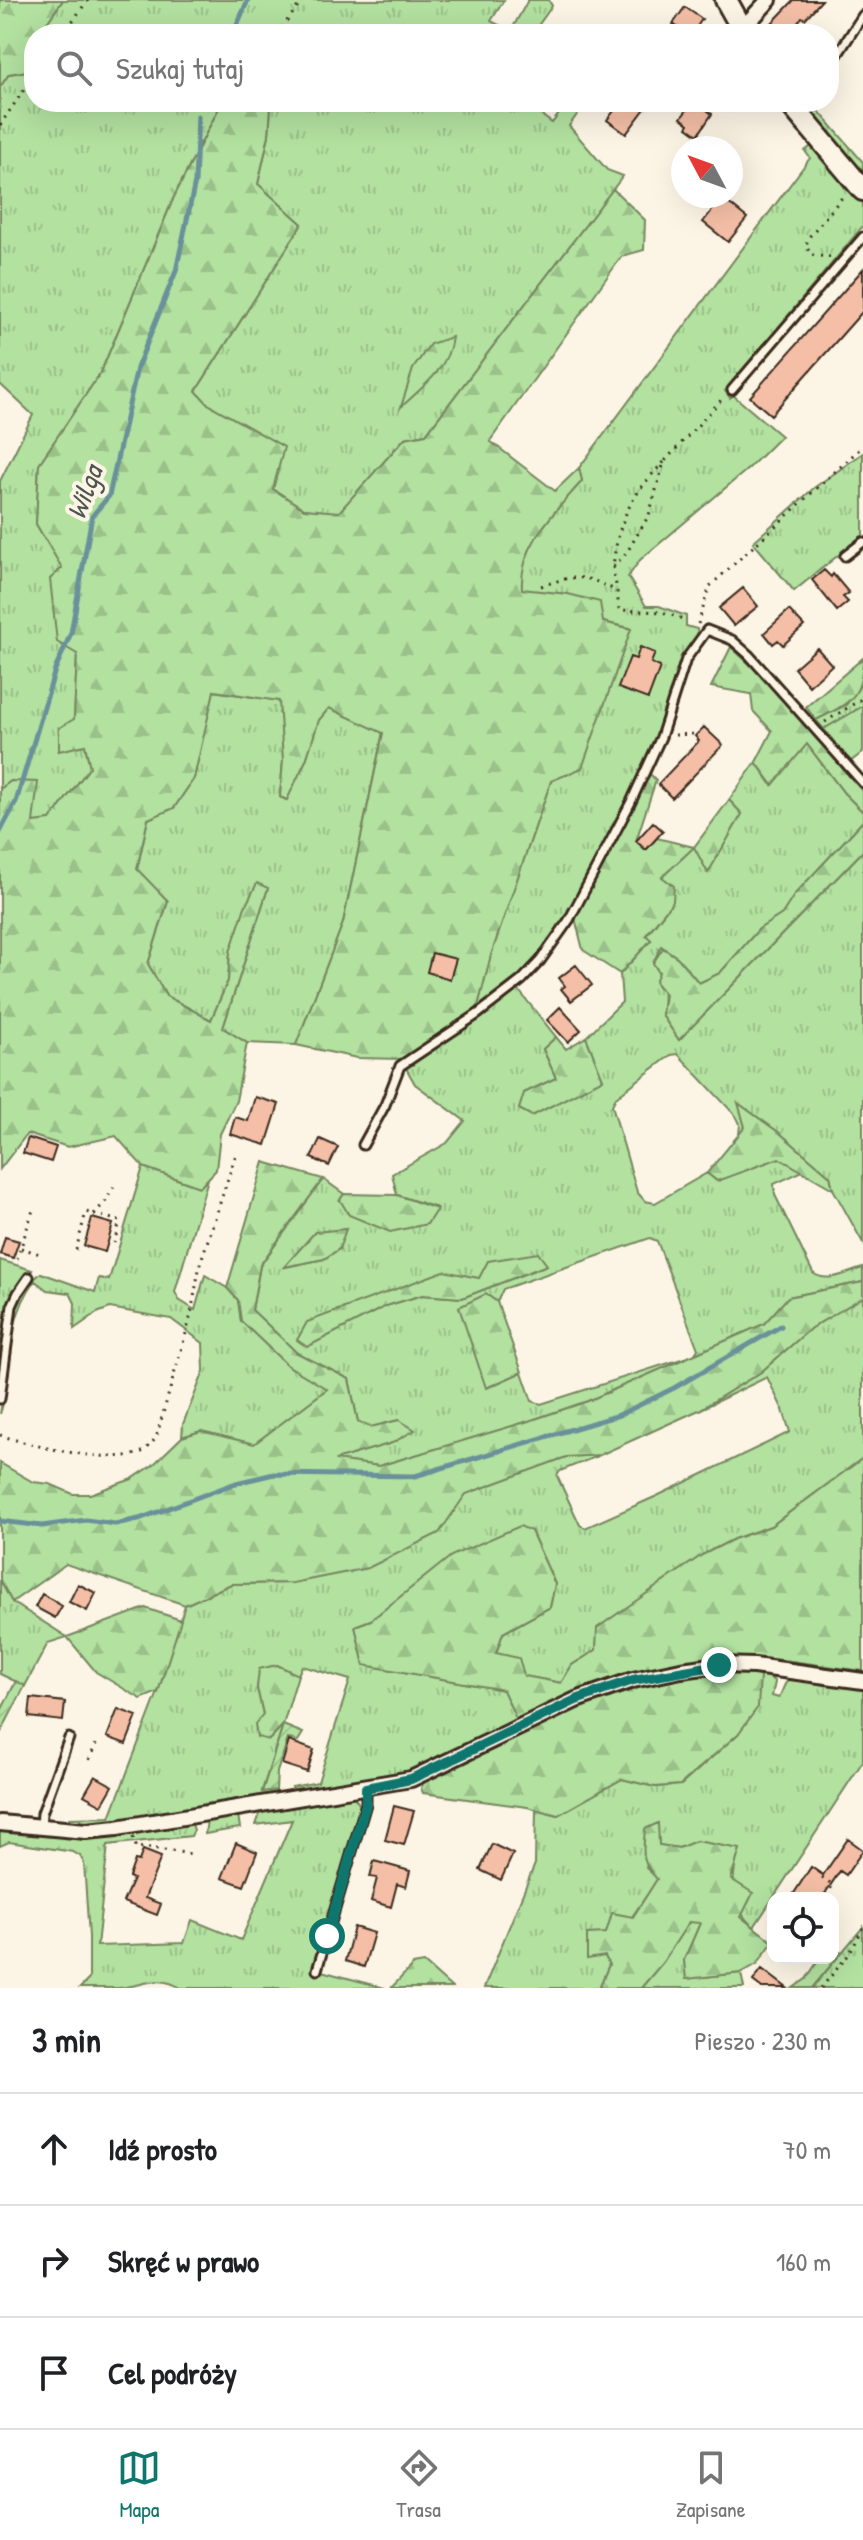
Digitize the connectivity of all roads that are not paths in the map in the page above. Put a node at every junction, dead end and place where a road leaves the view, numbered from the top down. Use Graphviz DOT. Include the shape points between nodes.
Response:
graph roads {
  1 [pos="726,0"];
  2 [pos="769,0"];
  3 [pos="863,15"];
  4 [pos="740,24"];
  5 [pos="750,24"];
  6 [pos="839,52"];
  7 [pos="799,112"];
  8 [pos="859,186"];
  9 [pos="863,237"];
  10 [pos="732,390"];
  11 [pos="863,542"];
  12 [pos="845,556"];
  13 [pos="863,783"];
  14 [pos="363,1145"];
  15 [pos="29,1277"];
  16 [pos="0,1399"];
  17 [pos="863,1681"];
  18 [pos="69,1738"];
  19 [pos="366,1788"];
  20 [pos="0,1823"];
  21 [pos="41,1827"];
  22 [pos="317,1970"];
  1 -- 4 [label="street"];
  2 -- 5 [label="street"];
  3 -- 6 [label="lane"];
  7 -- 8 [label="street"];
  9 -- 10 [label="lane"];
  11 -- 12 [label="lane"];
  13 -- 14 [label="lane" via="749,655 732,640 707,630 686,659 661,737 569,920 522,980 400,1066"];
  15 -- 16 [label="lane" via="12,1306"];
  17 -- 19 [label="street" via="719,1665 633,1680 576,1700 411,1779"];
  18 -- 21 [label="lane"];
  19 -- 21 [label="street" via="117,1828"];
  19 -- 22 [label="lane" via="366,1804"];
  20 -- 21 [label="street"];
}
